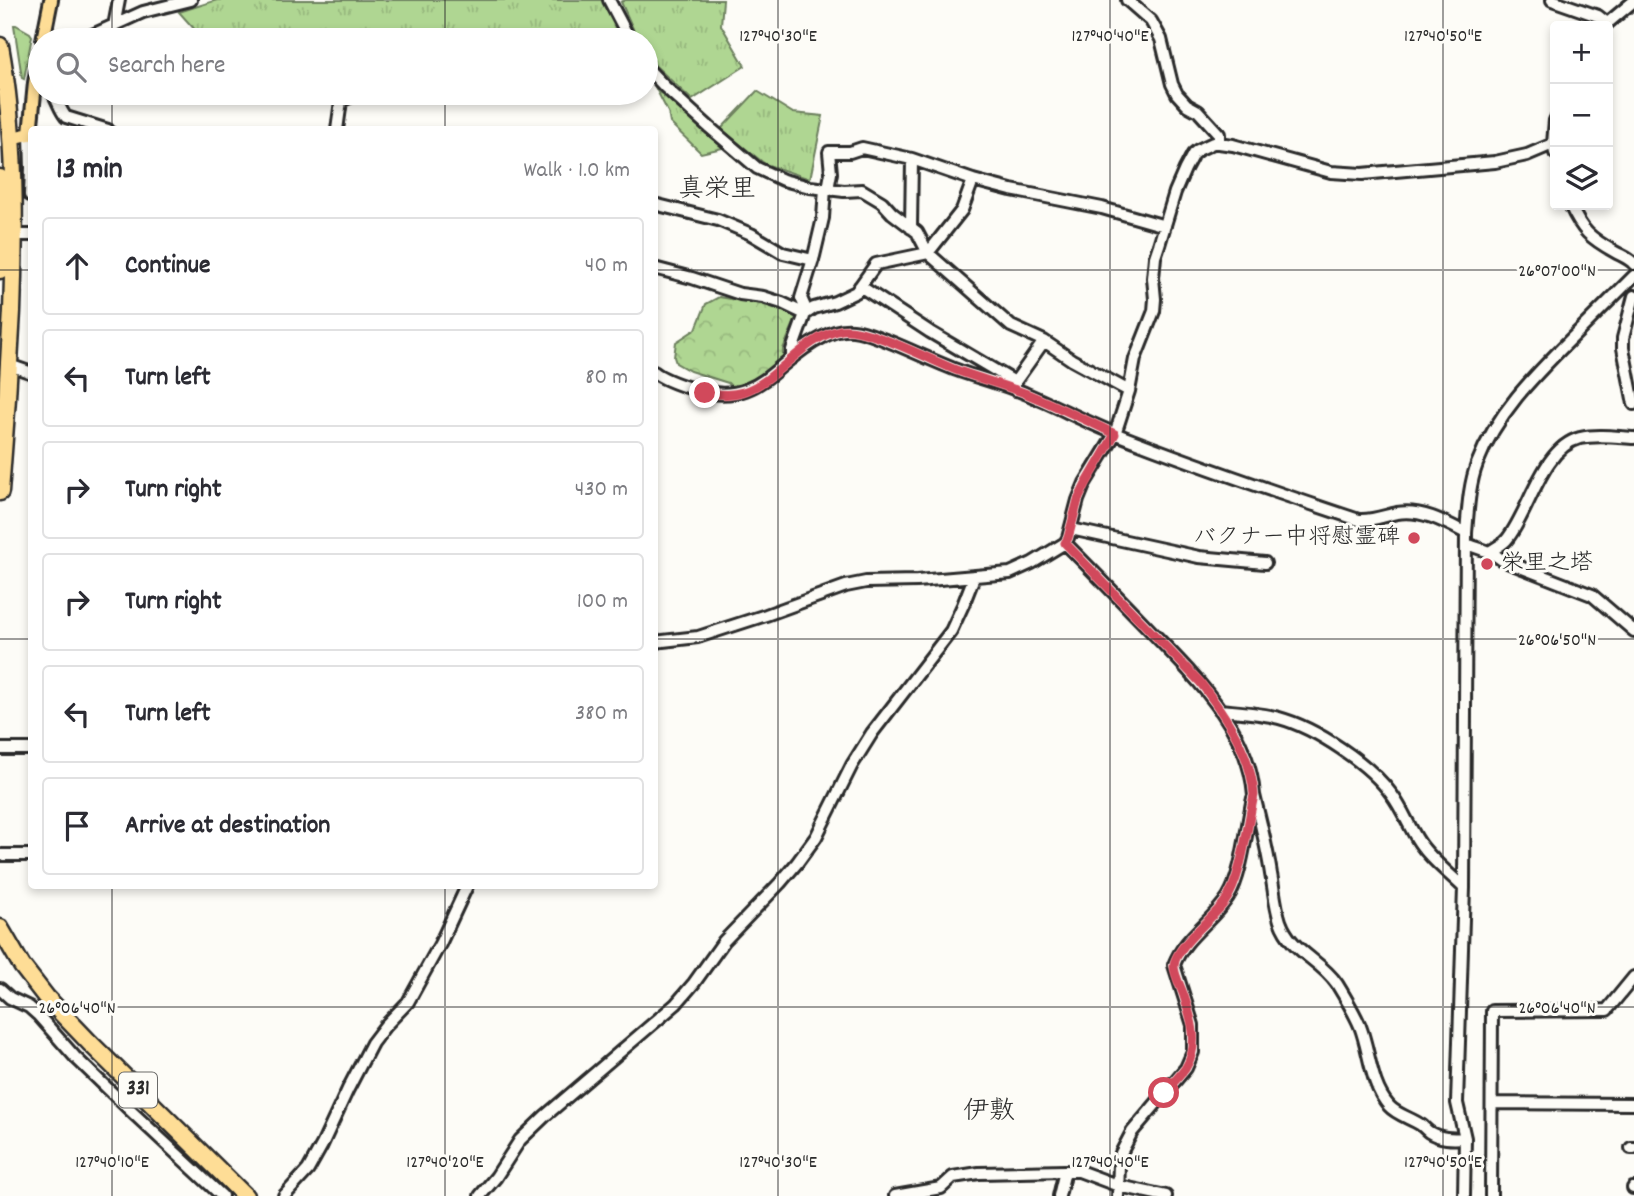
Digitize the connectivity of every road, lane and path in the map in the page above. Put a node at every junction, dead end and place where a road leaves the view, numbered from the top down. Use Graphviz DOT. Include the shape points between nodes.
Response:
graph roads {
  1 [pos="51,0"];
  2 [pos="119,0"];
  3 [pos="191,0"];
  4 [pos="609,0"];
  5 [pos="1127,0"];
  6 [pos="1552,0"];
  7 [pos="1634,1"];
  8 [pos="179,2"];
  9 [pos="1602,21"];
  10 [pos="1611,21"];
  11 [pos="114,26"];
  12 [pos="45,28"];
  13 [pos="109,28"];
  14 [pos="624,28"];
  15 [pos="0,47"];
  16 [pos="658,80"];
  17 [pos="34,105"];
  18 [pos="60,105"];
  19 [pos="340,105"];
  20 [pos="31,126"];
  21 [pos="95,126"];
  22 [pos="338,126"];
  23 [pos="28,134"];
  24 [pos="12,138"];
  25 [pos="1219,143"];
  26 [pos="1550,149"];
  27 [pos="912,159"];
  28 [pos="0,178"];
  29 [pos="973,180"];
  30 [pos="827,189"];
  31 [pos="658,205"];
  32 [pos="1572,210"];
  33 [pos="1166,226"];
  34 [pos="911,228"];
  35 [pos="5,234"];
  36 [pos="28,235"];
  37 [pos="928,253"];
  38 [pos="813,260"];
  39 [pos="1634,264"];
  40 [pos="658,269"];
  41 [pos="0,270"];
  42 [pos="1634,275"];
  43 [pos="860,286"];
  44 [pos="1634,296"];
  45 [pos="805,314"];
  46 [pos="1044,341"];
  47 [pos="792,358"];
  48 [pos="9,365"];
  49 [pos="28,372"];
  50 [pos="658,377"];
  51 [pos="1015,386"];
  52 [pos="1129,391"];
  53 [pos="1634,404"];
  54 [pos="1115,434"];
  55 [pos="1634,438"];
  56 [pos="0,492"];
  57 [pos="1071,528"];
  58 [pos="1466,538"];
  59 [pos="1065,543"];
  60 [pos="1491,551"];
  61 [pos="1265,563"];
  62 [pos="974,577"];
  63 [pos="1634,631"];
  64 [pos="658,642"];
  65 [pos="1220,710"];
  66 [pos="0,749"];
  67 [pos="28,749"];
  68 [pos="1254,795"];
  69 [pos="0,855"];
  70 [pos="28,855"];
  71 [pos="1464,888"];
  72 [pos="466,889"];
  73 [pos="0,920"];
  74 [pos="0,929"];
  75 [pos="1634,976"];
  76 [pos="0,989"];
  77 [pos="1492,1103"];
  78 [pos="1634,1104"];
  79 [pos="1465,1138"];
  80 [pos="1065,1171"];
  81 [pos="222,1189"];
  82 [pos="1118,1191"];
  83 [pos="245,1196"];
  84 [pos="284,1196"];
  85 [pos="480,1196"];
  86 [pos="895,1196"];
  87 [pos="1059,1196"];
  88 [pos="1166,1196"];
  89 [pos="1464,1196"];
  90 [pos="1491,1196"];
  1 -- 12 [label="main road"];
  2 -- 11 [label="street"];
  3 -- 8 [label="street"];
  4 -- 14 [label="street"];
  5 -- 25 [label="street" via="1151,21 1177,94 1219,134"];
  6 -- 9 [label="street"];
  7 -- 10 [label="street"];
  8 -- 11 [label="street"];
  11 -- 13 [label="street"];
  15 -- 24 [label="highway"];
  16 -- 30 [label="street" via="757,168 783,180"];
  17 -- 20 [label="main road"];
  18 -- 21 [label="street" via="66,117"];
  19 -- 22 [label="street"];
  23 -- 24 [label="main road"];
  24 -- 35 [label="highway"];
  25 -- 26 [label="street" via="1331,172 1362,174 1495,162"];
  25 -- 33 [label="street" via="1206,145 1189,160"];
  27 -- 29 [label="street"];
  27 -- 30 [label="street" via="862,148 829,152"];
  27 -- 34 [label="street"];
  28 -- 35 [label="highway"];
  29 -- 33 [label="street"];
  29 -- 37 [label="street" via="962,210"];
  30 -- 34 [label="street" via="862,190"];
  30 -- 38 [label="street"];
  31 -- 38 [label="street" via="718,220 783,253"];
  32 -- 39 [label="street" via="1584,231"];
  33 -- 52 [label="street" via="1155,257 1154,311 1135,359"];
  34 -- 37 [label="street"];
  35 -- 36 [label="street"];
  35 -- 41 [label="highway"];
  35 -- 48 [label="highway"];
  37 -- 43 [label="street" via="876,264"];
  37 -- 46 [label="street" via="1011,326"];
  38 -- 45 [label="street" via="802,298"];
  40 -- 45 [label="street" via="763,297"];
  42 -- 58 [label="street" via="1537,373 1498,421 1476,467"];
  43 -- 45 [label="street" via="856,292"];
  43 -- 51 [label="street"];
  44 -- 53 [label="street" via="1623,348"];
  45 -- 47 [label="street"];
  46 -- 51 [label="street"];
  46 -- 52 [label="street"];
  47 -- 50 [label="street" via="740,393 705,393"];
  47 -- 51 [label="street" via="828,334 855,330 958,370"];
  48 -- 49 [label="street"];
  48 -- 56 [label="highway"];
  51 -- 54 [label="street"];
  52 -- 54 [label="street"];
  54 -- 57 [label="street" via="1078,500"];
  54 -- 58 [label="street" via="1359,520 1421,513"];
  55 -- 60 [label="street" via="1594,436 1567,444 1548,464 1509,537"];
  57 -- 59 [label="street"];
  57 -- 61 [label="street" via="1199,557"];
  58 -- 60 [label="street"];
  58 -- 71 [label="street"];
  59 -- 62 [label="street" via="1010,573"];
  59 -- 65 [label="street" via="1200,682"];
  60 -- 63 [label="street" via="1502,560 1592,595"];
  62 -- 64 [label="street" via="846,586 698,637"];
  62 -- 85 [label="street" via="951,631 872,733 797,863 724,940 676,1004 520,1140"];
  65 -- 68 [label="street" via="1247,762"];
  65 -- 71 [label="street" via="1282,719 1359,762 1393,796 1431,857"];
  66 -- 67 [label="street"];
  68 -- 79 [label="street" via="1281,923 1290,939 1335,982 1349,1005 1382,1096 1391,1108 1430,1133 1447,1139"];
  68 -- 82 [label="street" via="1232,890 1189,939 1174,965 1192,1025 1192,1052 1186,1068 1132,1132 1121,1153"];
  69 -- 70 [label="street"];
  71 -- 79 [label="street" via="1457,1103"];
  72 -- 84 [label="street" via="408,1002 372,1043 308,1170"];
  73 -- 74 [label="highway, 331"];
  74 -- 81 [label="highway, 331" via="46,997"];
  75 -- 77 [label="street" via="1607,1010 1492,1011"];
  76 -- 81 [label="street" via="29,1007 85,1066"];
  77 -- 78 [label="street"];
  77 -- 90 [label="street"];
  79 -- 89 [label="street"];
  80 -- 82 [label="street" via="1079,1171"];
  80 -- 86 [label="street" via="979,1173 953,1177 941,1188"];
  80 -- 87 [label="street"];
  81 -- 83 [label="highway, 331"];
  82 -- 88 [label="street"];
}
